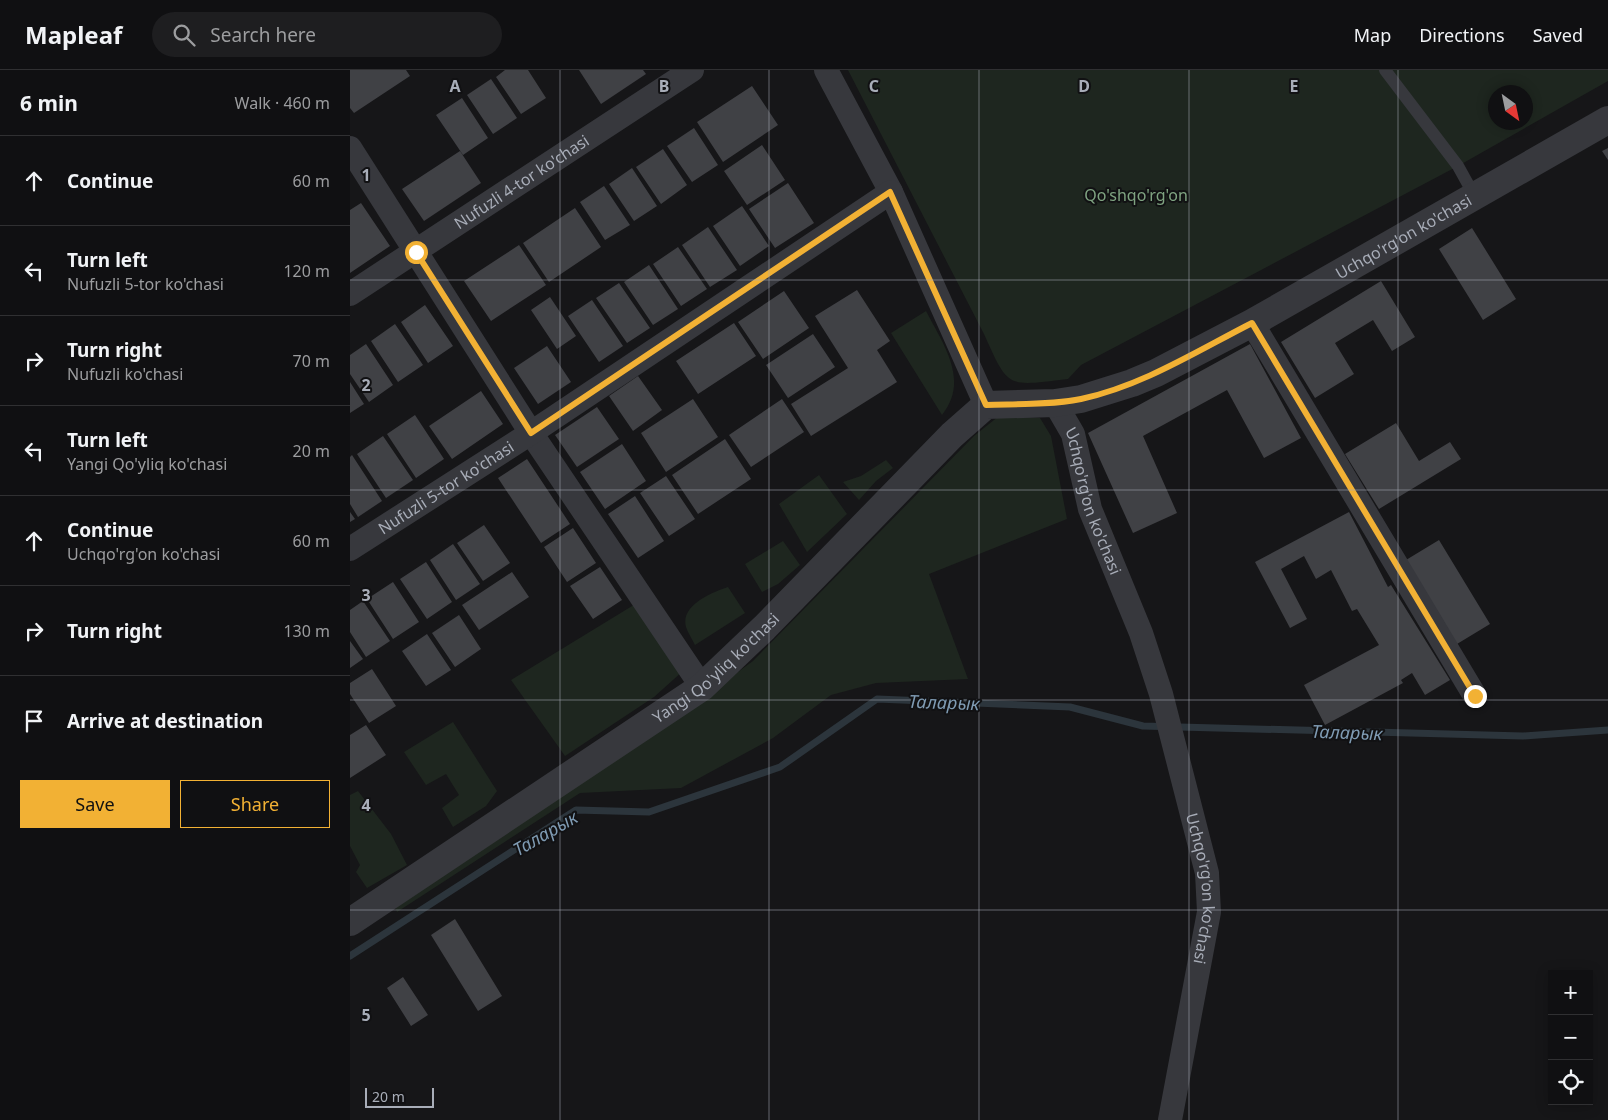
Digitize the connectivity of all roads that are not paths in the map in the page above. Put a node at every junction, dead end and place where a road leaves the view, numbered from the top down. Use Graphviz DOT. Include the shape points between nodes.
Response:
graph roads {
  1 [pos="692,70"];
  2 [pos="826,70"];
  3 [pos="1385,70"];
  4 [pos="1608,120"];
  5 [pos="350,148"];
  6 [pos="890,192"];
  7 [pos="1474,195"];
  8 [pos="416,252"];
  9 [pos="350,294"];
  10 [pos="1252,323"];
  11 [pos="1055,402"];
  12 [pos="986,405"];
  13 [pos="531,433"];
  14 [pos="350,549"];
  15 [pos="702,687"];
  16 [pos="1475,696"];
  17 [pos="351,917"];
  18 [pos="1170,1120"];
  1 -- 8 [label="street, Nufuzli 4-tor ko'chasi"];
  2 -- 6 [label="street"];
  3 -- 7 [label="lane" via="1458,166"];
  4 -- 7 [label="street, Uchqo'rg'on ko'chasi"];
  5 -- 8 [label="street"];
  6 -- 12 [label="street"];
  6 -- 13 [label="street, Nufuzli 5-tor ko'chasi"];
  7 -- 10 [label="street, Uchqo'rg'on ko'chasi"];
  8 -- 9 [label="street, Nufuzli 4-tor ko'chasi"];
  8 -- 13 [label="street"];
  10 -- 11 [label="street, Uchqo'rg'on ko'chasi" via="1132,383 1081,399"];
  10 -- 16 [label="street"];
  11 -- 12 [label="street"];
  11 -- 18 [label="street, Uchqo'rg'on ko'chasi" via="1072,434 1090,509 1141,633 1161,694 1204,861 1209,899"];
  12 -- 15 [label="street, Yangi Qo'yliq ko'chasi" via="952,435"];
  13 -- 14 [label="street, Nufuzli 5-tor ko'chasi"];
  13 -- 15 [label="street"];
  15 -- 17 [label="street, Yangi Qo'yliq ko'chasi"];
}
